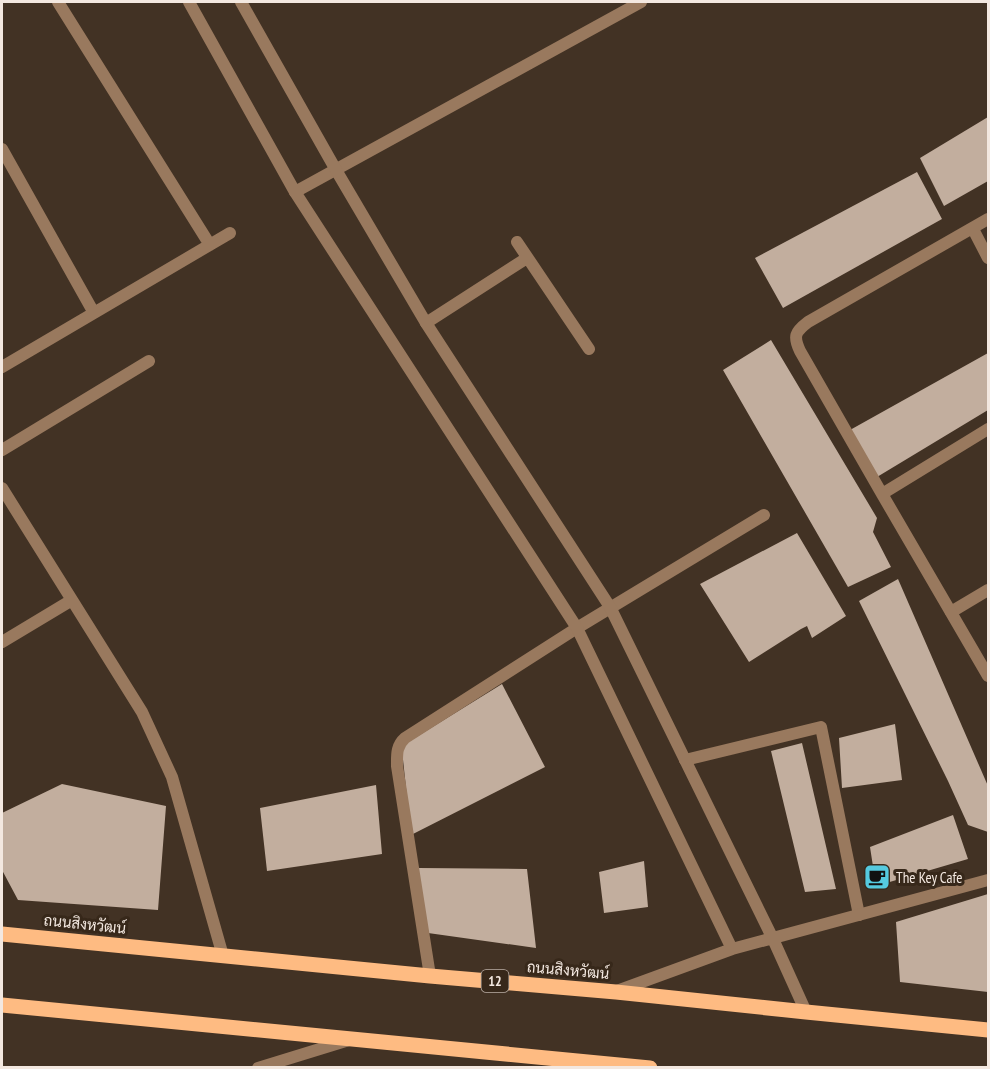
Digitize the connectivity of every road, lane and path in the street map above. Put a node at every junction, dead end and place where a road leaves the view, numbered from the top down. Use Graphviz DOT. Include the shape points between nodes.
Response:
graph roads {
  1 [pos="58,2"];
  2 [pos="189,2"];
  3 [pos="241,2"];
  4 [pos="642,2"];
  5 [pos="2,149"];
  6 [pos="336,170"];
  7 [pos="295,192"];
  8 [pos="988,219"];
  9 [pos="974,229"];
  10 [pos="230,233"];
  11 [pos="517,242"];
  12 [pos="210,245"];
  13 [pos="527,258"];
  14 [pos="988,258"];
  15 [pos="94,313"];
  16 [pos="426,323"];
  17 [pos="590,349"];
  18 [pos="149,361"];
  19 [pos="2,367"];
  20 [pos="988,429"];
  21 [pos="2,450"];
  22 [pos="2,488"];
  23 [pos="882,494"];
  24 [pos="764,515"];
  25 [pos="988,590"];
  26 [pos="72,600"];
  27 [pos="610,607"];
  28 [pos="951,612"];
  29 [pos="577,628"];
  30 [pos="2,642"];
  31 [pos="988,676"];
  32 [pos="685,760"];
  33 [pos="988,880"];
  34 [pos="860,915"];
  35 [pos="2,934"];
  36 [pos="773,939"];
  37 [pos="732,949"];
  38 [pos="223,956"];
  39 [pos="430,976"];
  40 [pos="616,992"];
  41 [pos="2,1005"];
  42 [pos="806,1012"];
  43 [pos="988,1030"];
  44 [pos="352,1039"];
  45 [pos="589,1065"];
  46 [pos="258,1068"];
  47 [pos="650,1068"];
  1 -- 12 [label="street"];
  2 -- 7 [label="street"];
  3 -- 6 [label="street"];
  4 -- 6 [label="street"];
  5 -- 15 [label="street"];
  6 -- 7 [label="street"];
  6 -- 16 [label="street"];
  7 -- 29 [label="street"];
  8 -- 9 [label="street"];
  9 -- 14 [label="street"];
  9 -- 23 [label="street" via="808,322 796,333 800,351"];
  10 -- 12 [label="street"];
  11 -- 13 [label="street"];
  12 -- 15 [label="street"];
  13 -- 16 [label="street"];
  13 -- 17 [label="street"];
  15 -- 19 [label="street"];
  16 -- 27 [label="street"];
  18 -- 21 [label="street"];
  20 -- 23 [label="street"];
  22 -- 26 [label="street"];
  23 -- 28 [label="street"];
  24 -- 27 [label="street"];
  25 -- 28 [label="street"];
  26 -- 30 [label="street"];
  26 -- 38 [label="street" via="142,712 172,777"];
  27 -- 29 [label="street"];
  27 -- 32 [label="street"];
  28 -- 31 [label="street"];
  29 -- 37 [label="street"];
  29 -- 39 [label="street" via="399,743 397,766"];
  32 -- 34 [label="street" via="821,727"];
  32 -- 36 [label="street"];
  33 -- 34 [label="street"];
  34 -- 36 [label="street"];
  35 -- 38 [label="main road, ถนนสิงหวัฒน์ / 12"];
  36 -- 37 [label="street"];
  36 -- 42 [label="street"];
  37 -- 40 [label="street"];
  38 -- 39 [label="main road, ถนนสิงหวัฒน์ / 12"];
  39 -- 40 [label="main road, ถนนสิงหวัฒน์ / 12"];
  40 -- 42 [label="main road, ถนนสิงหวัฒน์ / 12"];
  41 -- 44 [label="main road"];
  42 -- 43 [label="main road, ถนนสิงหวัฒน์ / 12"];
  44 -- 45 [label="main road"];
  44 -- 46 [label="street"];
  45 -- 47 [label="main road"];
}
